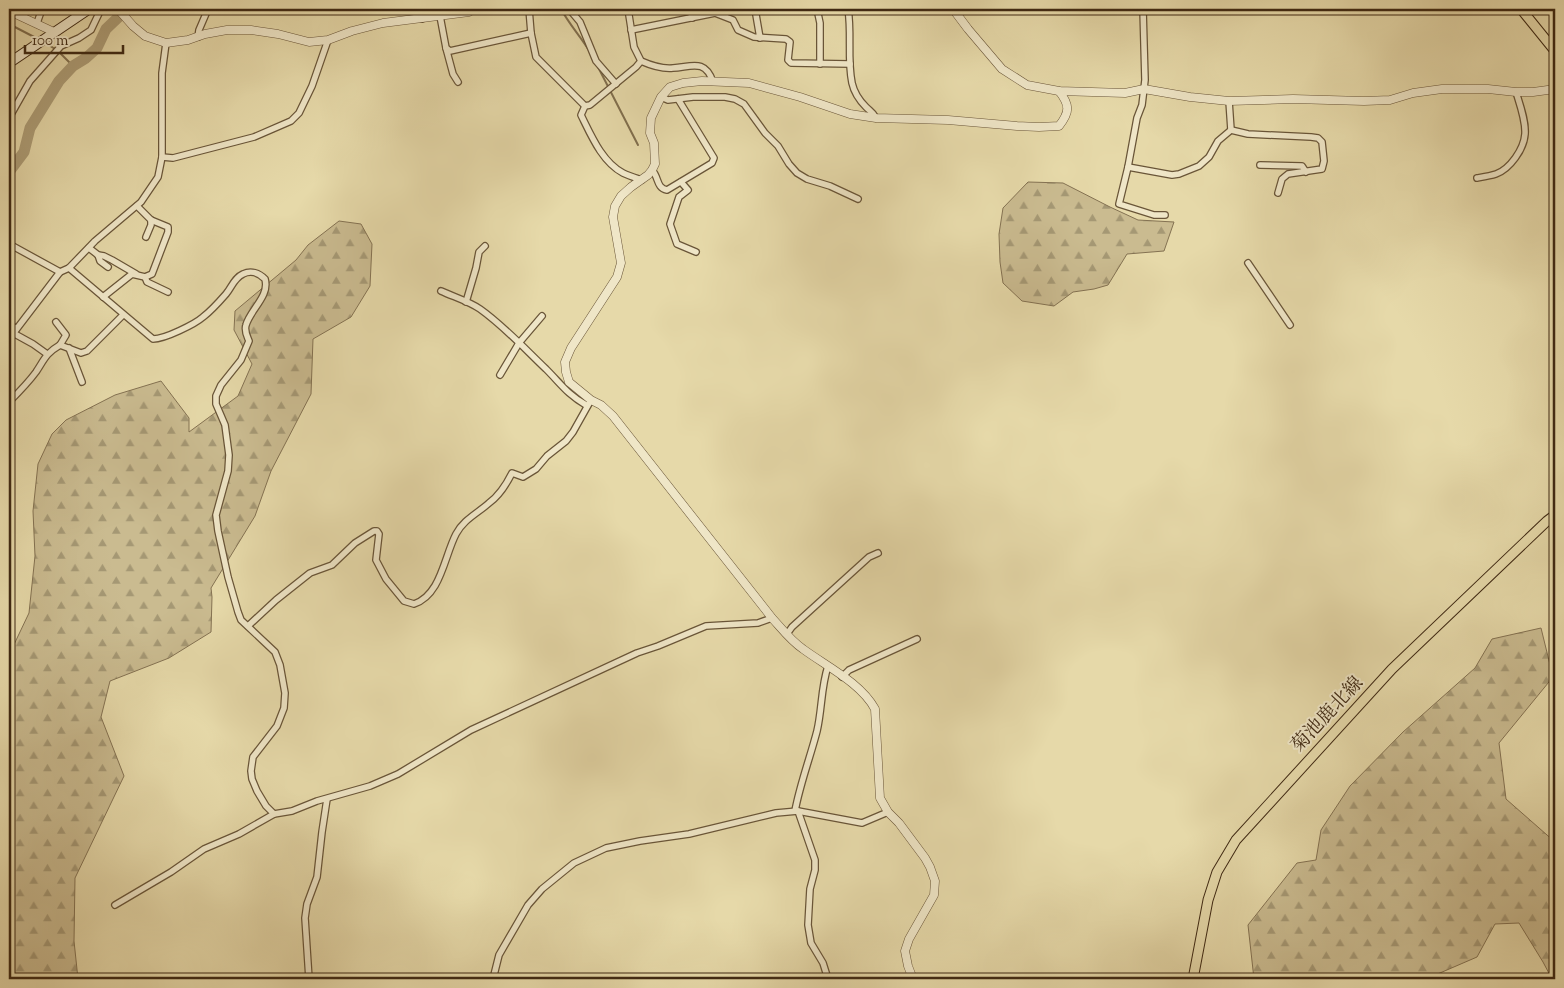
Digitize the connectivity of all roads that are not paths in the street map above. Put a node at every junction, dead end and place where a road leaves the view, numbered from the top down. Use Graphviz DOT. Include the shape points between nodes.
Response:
graph roads {
  1 [pos="42,9"];
  2 [pos="89,9"];
  3 [pos="101,9"];
  4 [pos="118,9"];
  5 [pos="208,9"];
  6 [pos="420,9"];
  7 [pos="474,9"];
  8 [pos="529,9"];
  9 [pos="569,9"];
  10 [pos="628,9"];
  11 [pos="690,9"];
  12 [pos="755,9"];
  13 [pos="817,9"];
  14 [pos="848,9"];
  15 [pos="953,9"];
  16 [pos="1143,9"];
  17 [pos="1521,9"];
  18 [pos="9,11"];
  19 [pos="440,16"];
  20 [pos="692,18"];
  21 [pos="422,19"];
  22 [pos="37,23"];
  23 [pos="631,30"];
  24 [pos="54,32"];
  25 [pos="531,32"];
  26 [pos="198,37"];
  27 [pos="760,38"];
  28 [pos="328,40"];
  29 [pos="166,43"];
  30 [pos="446,48"];
  31 [pos="1555,51"];
  32 [pos="641,62"];
  33 [pos="9,63"];
  34 [pos="820,64"];
  35 [pos="850,64"];
  36 [pos="458,82"];
  37 [pos="713,82"];
  38 [pos="616,84"];
  39 [pos="1144,89"];
  40 [pos="1555,89"];
  41 [pos="1059,91"];
  42 [pos="1516,92"];
  43 [pos="661,97"];
  44 [pos="678,99"];
  45 [pos="1229,101"];
  46 [pos="585,106"];
  47 [pos="9,118"];
  48 [pos="876,118"];
  49 [pos="1231,130"];
  50 [pos="162,157"];
  51 [pos="1260,165"];
  52 [pos="1128,167"];
  53 [pos="652,170"];
  54 [pos="1306,172"];
  55 [pos="1477,178"];
  56 [pos="642,180"];
  57 [pos="681,182"];
  58 [pos="1278,193"];
  59 [pos="858,199"];
  60 [pos="136,206"];
  61 [pos="1165,215"];
  62 [pos="151,220"];
  63 [pos="146,236"];
  64 [pos="9,244"];
  65 [pos="485,246"];
  66 [pos="89,248"];
  67 [pos="696,252"];
  68 [pos="98,256"];
  69 [pos="1248,263"];
  70 [pos="69,268"];
  71 [pos="108,268"];
  72 [pos="60,272"];
  73 [pos="136,274"];
  74 [pos="145,277"];
  75 [pos="441,291"];
  76 [pos="168,292"];
  77 [pos="103,297"];
  78 [pos="466,302"];
  79 [pos="123,314"];
  80 [pos="542,316"];
  81 [pos="56,322"];
  82 [pos="9,323"];
  83 [pos="1290,325"];
  84 [pos="15,331"];
  85 [pos="9,339"];
  86 [pos="520,343"];
  87 [pos="60,345"];
  88 [pos="69,348"];
  89 [pos="47,354"];
  90 [pos="500,375"];
  91 [pos="82,382"];
  92 [pos="9,402"];
  93 [pos="589,403"];
  94 [pos="1555,515"];
  95 [pos="878,553"];
  96 [pos="772,618"];
  97 [pos="248,626"];
  98 [pos="787,634"];
  99 [pos="917,640"];
  100 [pos="828,666"];
  101 [pos="842,677"];
  102 [pos="327,799"];
  103 [pos="797,811"];
  104 [pos="888,812"];
  105 [pos="274,814"];
  106 [pos="115,904"];
  107 [pos="309,979"];
  108 [pos="493,979"];
  109 [pos="828,979"];
  110 [pos="913,979"];
  111 [pos="1193,979"];
  1 -- 22 [label="street"];
  2 -- 24 [label="main road"];
  3 -- 47 [label="street" via="91,30 61,46 30,81"];
  4 -- 29 [label="street" via="145,36"];
  5 -- 26 [label="street"];
  6 -- 21 [label="street"];
  7 -- 19 [label="street"];
  8 -- 25 [label="street"];
  9 -- 38 [label="street" via="580,22 596,61"];
  10 -- 23 [label="street"];
  11 -- 20 [label="street"];
  12 -- 27 [label="street"];
  13 -- 34 [label="street"];
  14 -- 35 [label="street"];
  15 -- 41 [label="street" via="1002,69 1027,85"];
  16 -- 39 [label="street"];
  17 -- 31 [label="main road"];
  18 -- 22 [label="street"];
  19 -- 21 [label="street"];
  19 -- 30 [label="street"];
  20 -- 23 [label="street"];
  20 -- 27 [label="street" via="715,13 733,20 738,30"];
  21 -- 28 [label="street" via="383,23"];
  22 -- 24 [label="street"];
  23 -- 32 [label="street"];
  24 -- 33 [label="main road"];
  25 -- 30 [label="street" via="458,49"];
  25 -- 46 [label="street" via="536,57"];
  26 -- 28 [label="street" via="227,30 250,30 309,42"];
  26 -- 29 [label="street"];
  27 -- 34 [label="street" via="790,42 788,60 791,63"];
  28 -- 50 [label="street" via="312,86 299,113 291,121 254,137 174,158"];
  29 -- 50 [label="street" via="162,73"];
  30 -- 36 [label="street"];
  32 -- 37 [label="street" via="672,68 699,65 707,70"];
  32 -- 38 [label="street"];
  34 -- 35 [label="street"];
  35 -- 48 [label="street" via="856,94"];
  37 -- 43 [label="street" via="683,83 670,88"];
  37 -- 48 [label="street" via="749,83 850,114"];
  38 -- 46 [label="street"];
  39 -- 41 [label="street" via="1124,93"];
  39 -- 45 [label="street"];
  39 -- 52 [label="street"];
  40 -- 42 [label="street"];
  41 -- 48 [label="street" via="1066,99 1068,109 1059,126"];
  42 -- 45 [label="street" via="1442,89 1390,100"];
  42 -- 55 [label="street" via="1526,135 1520,150 1513,161 1497,174"];
  43 -- 44 [label="street"];
  43 -- 53 [label="street" via="651,118 650,133 654,143"];
  44 -- 57 [label="street" via="714,158 712,163"];
  44 -- 59 [label="street" via="735,99 744,104 797,173"];
  45 -- 49 [label="street"];
  46 -- 56 [label="street" via="581,115 601,152 615,168"];
  49 -- 52 [label="street" via="1199,166 1180,174"];
  49 -- 54 [label="street" via="1318,138 1324,151 1322,169"];
  50 -- 60 [label="street" via="158,177"];
  51 -- 54 [label="street" via="1302,166"];
  52 -- 61 [label="street" via="1120,204 1154,215"];
  53 -- 56 [label="street"];
  53 -- 57 [label="street" via="664,190"];
  54 -- 58 [label="street" via="1288,174 1282,179"];
  56 -- 93 [label="street" via="626,191 615,206 613,217 621,263 617,277 565,362 569,382"];
  57 -- 67 [label="street" via="688,190 679,197 670,224 677,244"];
  60 -- 62 [label="street"];
  60 -- 66 [label="street"];
  62 -- 63 [label="street"];
  62 -- 74 [label="street" via="168,228 152,274"];
  64 -- 72 [label="street"];
  65 -- 78 [label="street" via="479,252"];
  66 -- 68 [label="street"];
  66 -- 70 [label="street"];
  68 -- 71 [label="street"];
  68 -- 73 [label="street" via="104,256"];
  69 -- 83 [label="street"];
  70 -- 72 [label="street"];
  70 -- 77 [label="street"];
  72 -- 84 [label="street"];
  73 -- 74 [label="street"];
  73 -- 77 [label="street"];
  74 -- 76 [label="street" via="147,282"];
  75 -- 78 [label="street"];
  77 -- 79 [label="street"];
  78 -- 86 [label="street" via="481,310"];
  79 -- 88 [label="street" via="87,351 81,353"];
  79 -- 97 [label="street" via="153,339 160,339 202,318 244,273 260,274 265,279 262,298 246,325 250,340 241,360 216,396 229,455 216,515 218,530 238,612"];
  80 -- 86 [label="street"];
  81 -- 87 [label="street" via="66,335"];
  82 -- 84 [label="street"];
  84 -- 85 [label="street"];
  84 -- 89 [label="street"];
  86 -- 90 [label="street"];
  86 -- 93 [label="street" via="565,391"];
  87 -- 88 [label="street"];
  87 -- 89 [label="street"];
  88 -- 91 [label="street"];
  89 -- 92 [label="street" via="36,372"];
  93 -- 96 [label="street" via="601,405 613,416"];
  93 -- 97 [label="street" via="566,441 523,477 512,473 500,494 459,529 435,586 422,602 414,604 404,600 386,579 376,560 379,534 374,530 332,565 310,574"];
  94 -- 111 [label="main road, 菊池鹿北線" via="1546,520 1392,669 1236,840 1217,872 1208,900"];
  95 -- 98 [label="street" via="869,557"];
  96 -- 98 [label="street"];
  96 -- 102 [label="street" via="758,624 706,626 637,653 470,730 398,774"];
  97 -- 105 [label="street" via="275,652 285,693 284,708 277,726 253,757 251,771 257,792"];
  98 -- 100 [label="street"];
  99 -- 101 [label="street" via="849,670"];
  100 -- 101 [label="street"];
  100 -- 103 [label="street" via="817,731"];
  101 -- 104 [label="street" via="870,701 875,710 880,798"];
  102 -- 105 [label="street"];
  102 -- 107 [label="street" via="318,877 305,918"];
  103 -- 104 [label="street" via="862,823"];
  103 -- 108 [label="street" via="606,848 574,863 528,905 499,955"];
  103 -- 109 [label="street" via="815,860 808,925 812,943"];
  104 -- 110 [label="street" via="925,858 934,881 934,895 905,951"];
  105 -- 106 [label="street" via="204,849"];
}
